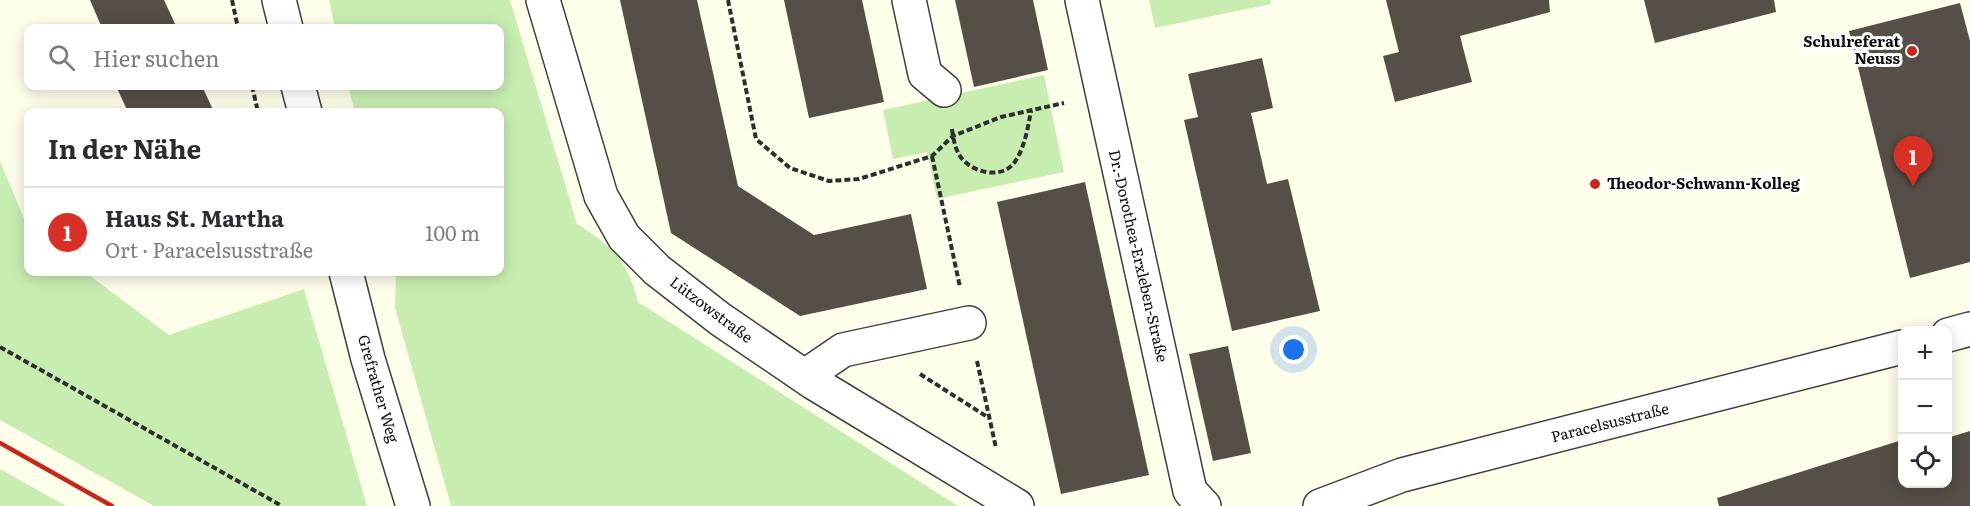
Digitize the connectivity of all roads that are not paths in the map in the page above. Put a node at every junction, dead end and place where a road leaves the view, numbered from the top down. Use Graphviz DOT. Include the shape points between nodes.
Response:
graph roads {
  1 [pos="279,0"];
  2 [pos="543,0"];
  3 [pos="909,0"];
  4 [pos="1082,0"];
  5 [pos="285,24"];
  6 [pos="299,90"];
  7 [pos="944,90"];
  8 [pos="304,108"];
  9 [pos="347,276"];
  10 [pos="969,323"];
  11 [pos="1970,329"];
  12 [pos="1952,334"];
  13 [pos="1898,348"];
  14 [pos="805,376"];
  15 [pos="413,506"];
  16 [pos="1017,506"];
  17 [pos="1204,506"];
  18 [pos="1320,506"];
  1 -- 5 [label="street"];
  2 -- 14 [label="street, Lützowstraße" via="602,196 624,237 657,270 720,319"];
  3 -- 7 [label="street" via="925,74"];
  4 -- 17 [label="street, Dr.-Dorothea-Erxleben-Straße" via="1190,491"];
  6 -- 8 [label="street"];
  9 -- 15 [label="street, Grefrather Weg"];
  10 -- 14 [label="street" via="843,350"];
  11 -- 12 [label="street"];
  13 -- 18 [label="street, Paracelsusstraße" via="1402,475"];
  14 -- 16 [label="street, Lützowstraße"];
}
